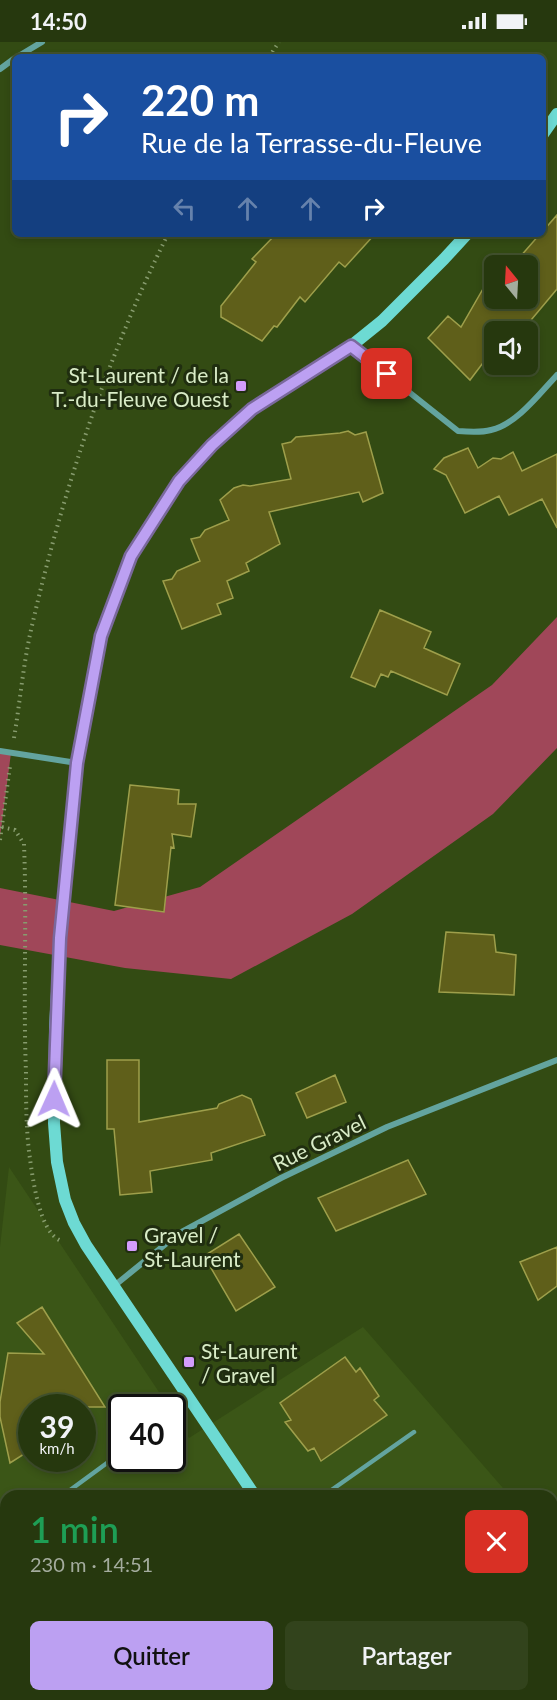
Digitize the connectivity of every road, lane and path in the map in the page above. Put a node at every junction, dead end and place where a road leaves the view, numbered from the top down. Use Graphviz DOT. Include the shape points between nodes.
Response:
graph roads {
  1 [pos="42,42"];
  2 [pos="22,54"];
  3 [pos="557,114"];
  4 [pos="546,130"];
  5 [pos="167,237"];
  6 [pos="464,237"];
  7 [pos="351,346"];
  8 [pos="557,375"];
  9 [pos="0,752"];
  10 [pos="11,753"];
  11 [pos="77,763"];
  12 [pos="2,800"];
  13 [pos="2,827"];
  14 [pos="0,840"];
  15 [pos="557,1060"];
  16 [pos="86,1245"];
  17 [pos="114,1287"];
  18 [pos="192,1401"];
  19 [pos="186,1405"];
  20 [pos="414,1432"];
  21 [pos="108,1462"];
  22 [pos="70,1490"];
  23 [pos="251,1490"];
  24 [pos="332,1490"];
  1 -- 2 [label="street"];
  3 -- 4 [label="street"];
  5 -- 10 [label="path" via="116,352 84,440 31,632"];
  6 -- 7 [label="street"];
  7 -- 8 [label="street" via="458,431 486,431 509,424"];
  7 -- 11 [label="street" via="252,409 179,481 131,556 101,636"];
  9 -- 10 [label="street"];
  10 -- 11 [label="street"];
  10 -- 12 [label="path"];
  11 -- 16 [label="street" via="60,938 54,1123 65,1200"];
  12 -- 13 [label="path"];
  13 -- 14 [label="path"];
  13 -- 16 [label="path" via="15,830 24,844 27,1125 35,1190 47,1228 56,1240"];
  15 -- 17 [label="street, Rue Gravel" via="387,1127 281,1178 178,1234"];
  16 -- 17 [label="street"];
  17 -- 18 [label="street"];
  18 -- 19 [label="lane"];
  18 -- 23 [label="street"];
  20 -- 24 [label="lane"];
  21 -- 22 [label="lane"];
}
